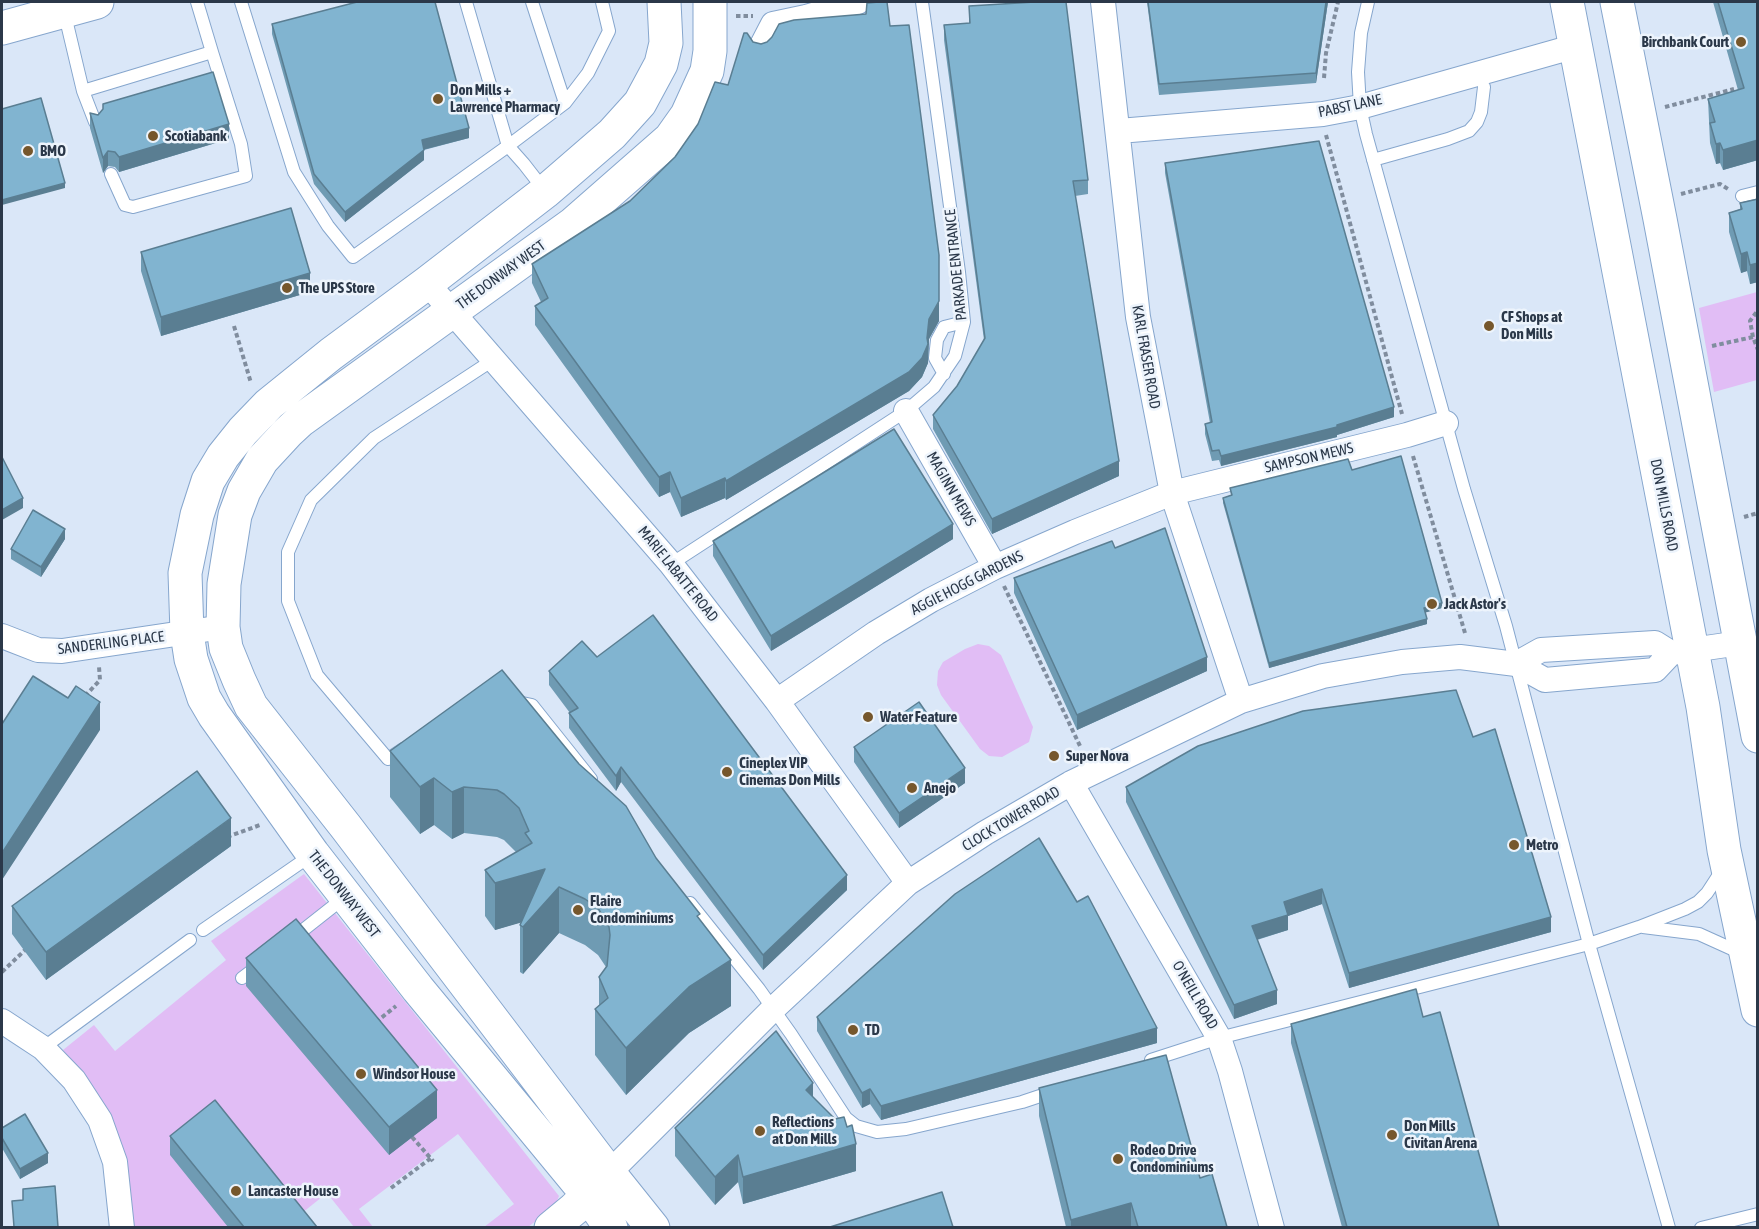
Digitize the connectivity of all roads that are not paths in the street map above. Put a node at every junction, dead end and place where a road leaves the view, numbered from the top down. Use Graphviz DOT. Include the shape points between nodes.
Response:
graph roads {
  1 [pos="97,2"];
  2 [pos="197,2"];
  3 [pos="241,2"];
  4 [pos="466,2"];
  5 [pos="532,2"];
  6 [pos="602,2"];
  7 [pos="664,2"];
  8 [pos="858,2"];
  9 [pos="922,2"];
  10 [pos="1103,2"];
  11 [pos="1368,2"];
  12 [pos="1567,2"];
  13 [pos="1617,2"];
  14 [pos="720,9"];
  15 [pos="64,10"];
  16 [pos="2,28"];
  17 [pos="1576,46"];
  18 [pos="760,49"];
  19 [pos="212,52"];
  20 [pos="1484,87"];
  21 [pos="83,92"];
  22 [pos="565,103"];
  23 [pos="1360,107"];
  24 [pos="95,122"];
  25 [pos="1119,131"];
  26 [pos="508,146"];
  27 [pos="1373,160"];
  28 [pos="111,174"];
  29 [pos="545,192"];
  30 [pos="1758,192"];
  31 [pos="1742,196"];
  32 [pos="573,224"];
  33 [pos="427,283"];
  34 [pos="451,312"];
  35 [pos="964,322"];
  36 [pos="494,360"];
  37 [pos="944,374"];
  38 [pos="906,411"];
  39 [pos="1446,423"];
  40 [pos="1173,493"];
  41 [pos="197,515"];
  42 [pos="235,515"];
  43 [pos="671,564"];
  44 [pos="995,567"];
  45 [pos="223,627"];
  46 [pos="188,633"];
  47 [pos="2,636"];
  48 [pos="1740,643"];
  49 [pos="1682,651"];
  50 [pos="1516,664"];
  51 [pos="777,701"];
  52 [pos="1241,701"];
  53 [pos="499,702"];
  54 [pos="1758,736"];
  55 [pos="413,742"];
  56 [pos="1071,783"];
  57 [pos="603,793"];
  58 [pos="346,827"];
  59 [pos="313,854"];
  60 [pos="1726,861"];
  61 [pos="908,883"];
  62 [pos="684,896"];
  63 [pos="346,897"];
  64 [pos="1639,927"];
  65 [pos="203,930"];
  66 [pos="190,940"];
  67 [pos="1589,944"];
  68 [pos="1745,955"];
  69 [pos="242,978"];
  70 [pos="773,1009"];
  71 [pos="1758,1010"];
  72 [pos="2,1022"];
  73 [pos="1219,1038"];
  74 [pos="43,1048"];
  75 [pos="1143,1063"];
  76 [pos="1066,1088"];
  77 [pos="598,1184"];
  78 [pos="1758,1214"];
  79 [pos="122,1227"];
  80 [pos="551,1227"];
  81 [pos="611,1227"];
  82 [pos="653,1227"];
  83 [pos="1272,1227"];
  84 [pos="1669,1227"];
  85 [pos="1701,1227"];
  1 -- 15 [label="street"];
  2 -- 19 [label="lane"];
  3 -- 26 [label="lane" via="294,172 353,257"];
  4 -- 26 [label="lane"];
  5 -- 22 [label="lane"];
  6 -- 22 [label="lane" via="609,31 588,73"];
  7 -- 29 [label="street, THE DONWAY WEST" via="664,56 640,103 612,134"];
  8 -- 18 [label="street" via="773,24"];
  9 -- 35 [label="lane, PARKADE ENTRANCE"];
  10 -- 25 [label="street, KARL FRASER ROAD"];
  11 -- 23 [label="lane" via="1360,33"];
  12 -- 17 [label="street, DON MILLS ROAD"];
  13 -- 48 [label="street"];
  14 -- 32 [label="street, THE DONWAY WEST" via="707,71 687,115 661,149"];
  15 -- 16 [label="street"];
  15 -- 21 [label="lane"];
  17 -- 23 [label="street, PABST LANE"];
  17 -- 49 [label="street, DON MILLS ROAD"];
  19 -- 21 [label="lane"];
  19 -- 28 [label="lane" via="241,144 246,176 133,207 125,205"];
  20 -- 27 [label="lane" via="1481,112 1469,131"];
  21 -- 24 [label="lane"];
  22 -- 26 [label="lane"];
  23 -- 25 [label="street, PABST LANE" via="1323,114"];
  23 -- 27 [label="lane"];
  25 -- 40 [label="street, KARL FRASER ROAD" via="1138,316"];
  26 -- 29 [label="lane"];
  27 -- 39 [label="lane"];
  29 -- 32 [label="street"];
  29 -- 33 [label="street, THE DONWAY WEST"];
  30 -- 31 [label="lane"];
  32 -- 34 [label="street, THE DONWAY WEST"];
  33 -- 34 [label="street, MARIE LABATTE ROAD"];
  33 -- 41 [label="street, THE DONWAY WEST" via="331,354 254,418 223,456 208,482"];
  34 -- 36 [label="street, MARIE LABATTE ROAD"];
  34 -- 42 [label="street, THE DONWAY WEST" via="287,433 251,477"];
  35 -- 37 [label="lane, PARKADE ENTRANCE" via="955,356"];
  35 -- 37 [label="lane" via="944,327 937,340 935,358"];
  36 -- 43 [label="street, MARIE LABATTE ROAD"];
  36 -- 55 [label="lane" via="374,438 311,500 288,552 288,601 317,675 388,759"];
  37 -- 38 [label="lane, PARKADE ENTRANCE"];
  38 -- 43 [label="lane, PARKADE ENTRANCE"];
  38 -- 44 [label="street, MAGINN MEWS"];
  39 -- 40 [label="street, SAMPSON MEWS"];
  39 -- 50 [label="lane"];
  40 -- 44 [label="street, AGGIE HOGG GARDENS"];
  40 -- 52 [label="street, KARL FRASER ROAD"];
  41 -- 42 [label="street"];
  41 -- 46 [label="street, THE DONWAY WEST" via="185,573"];
  42 -- 45 [label="street, THE DONWAY WEST" via="224,584"];
  43 -- 51 [label="street, MARIE LABATTE ROAD"];
  44 -- 51 [label="street, AGGIE HOGG GARDENS" via="904,616"];
  45 -- 46 [label="street, SANDERLING PLACE"];
  45 -- 58 [label="street, THE DONWAY WEST" via="226,648 251,706"];
  46 -- 47 [label="street, SANDERLING PLACE" via="62,651 38,650"];
  46 -- 59 [label="street, THE DONWAY WEST" via="191,659 204,698"];
  48 -- 49 [label="street, CLOCK TOWER ROAD"];
  48 -- 54 [label="street"];
  49 -- 50 [label="street, CLOCK TOWER ROAD" via="1655,670 1545,680"];
  49 -- 60 [label="street, DON MILLS ROAD" via="1703,707"];
  50 -- 52 [label="street, CLOCK TOWER ROAD" via="1460,657 1402,662 1323,676"];
  50 -- 67 [label="lane"];
  51 -- 61 [label="street, MARIE LABATTE ROAD"];
  52 -- 56 [label="street, CLOCK TOWER ROAD"];
  53 -- 57 [label="lane" via="532,705"];
  56 -- 61 [label="street, CLOCK TOWER ROAD" via="985,832"];
  56 -- 73 [label="street, O'NEILL ROAD"];
  58 -- 59 [label="street"];
  58 -- 77 [label="street, THE DONWAY WEST"];
  59 -- 63 [label="street, THE DONWAY WEST"];
  59 -- 65 [label="lane"];
  60 -- 64 [label="lane" via="1698,902"];
  60 -- 68 [label="street, DON MILLS ROAD"];
  61 -- 70 [label="street, CLOCK TOWER ROAD"];
  62 -- 70 [label="lane"];
  63 -- 69 [label="lane"];
  63 -- 77 [label="street, THE DONWAY WEST" via="418,989"];
  64 -- 67 [label="lane"];
  64 -- 68 [label="lane" via="1693,933"];
  66 -- 74 [label="lane"];
  67 -- 73 [label="lane"];
  67 -- 84 [label="lane"];
  68 -- 71 [label="street, DON MILLS ROAD"];
  70 -- 76 [label="lane" via="846,1118 865,1130 906,1129"];
  70 -- 77 [label="street, CLOCK TOWER ROAD"];
  72 -- 74 [label="street"];
  73 -- 75 [label="lane"];
  73 -- 83 [label="street, O'NEILL ROAD"];
  74 -- 79 [label="street" via="74,1080 100,1120 115,1162"];
  77 -- 80 [label="street"];
  77 -- 81 [label="street, THE DONWAY WEST"];
  77 -- 82 [label="street, THE DONWAY WEST"];
  78 -- 85 [label="lane"];
}
